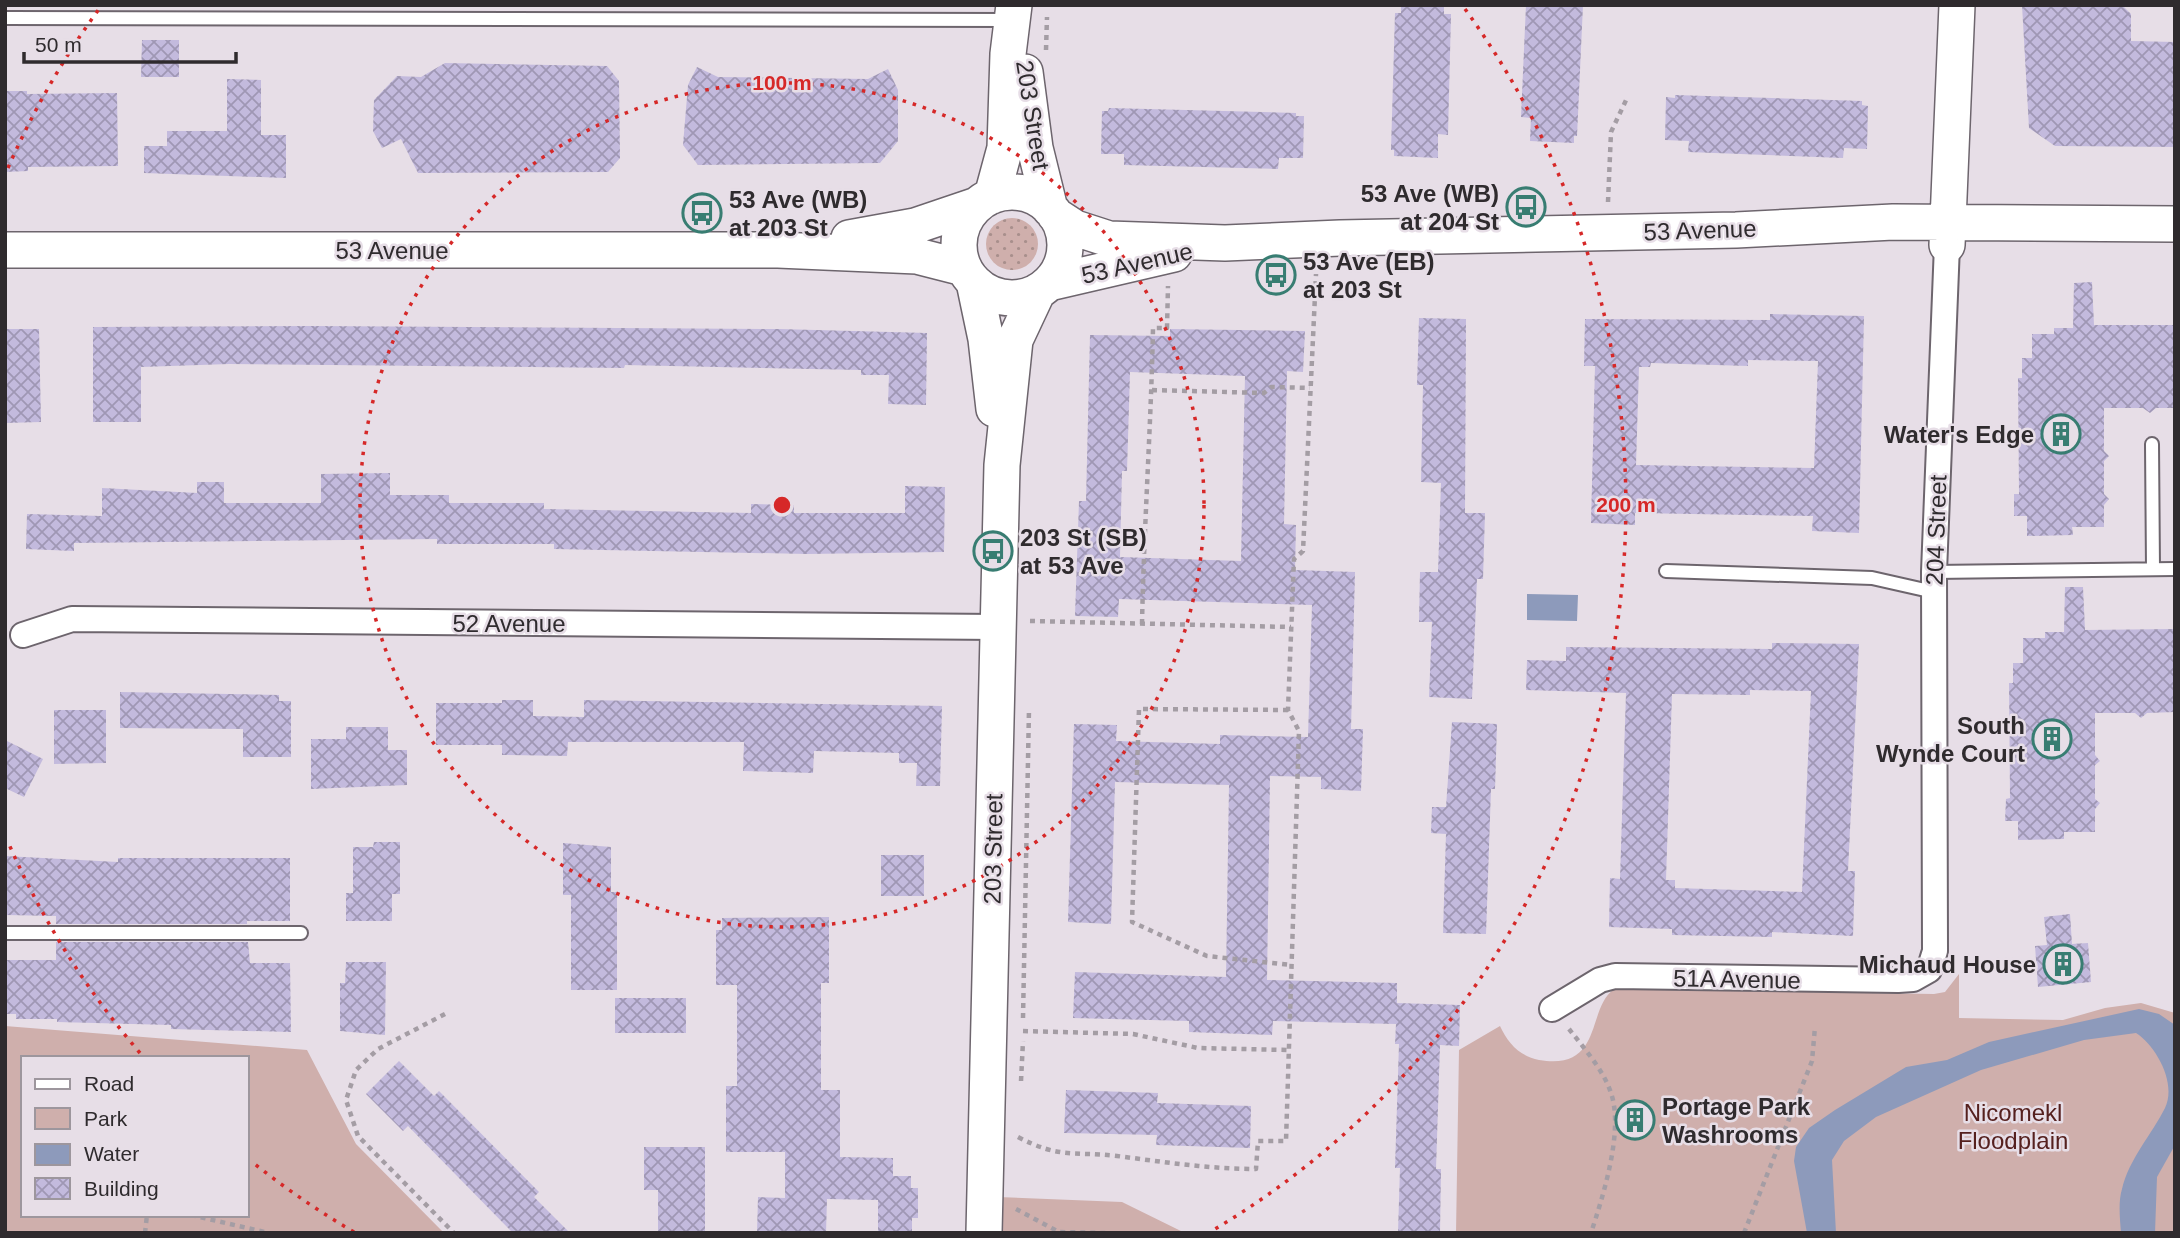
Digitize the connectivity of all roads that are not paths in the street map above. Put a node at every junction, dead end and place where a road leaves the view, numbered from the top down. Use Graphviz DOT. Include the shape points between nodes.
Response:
graph roads {
  1 [pos="1957,5"];
  2 [pos="1014,13"];
  3 [pos="5,18"];
  4 [pos="985,200"];
  5 [pos="1052,212"];
  6 [pos="2175,224"];
  7 [pos="1736,230"];
  8 [pos="1948,234"];
  9 [pos="1226,243"];
  10 [pos="2175,244"];
  11 [pos="5,250"];
  12 [pos="778,250"];
  13 [pos="969,275"];
  14 [pos="1043,287"];
  15 [pos="2152,444"];
  16 [pos="1002,465"];
  17 [pos="2153,569"];
  18 [pos="2175,569"];
  19 [pos="1666,570"];
  20 [pos="1934,582"];
  21 [pos="1010,624"];
  22 [pos="23,635"];
  23 [pos="5,933"];
  24 [pos="301,933"];
  25 [pos="1929,970"];
  26 [pos="1552,1009"];
  27 [pos="984,1218"];
  1 -- 8 [label="street, 204 Street"];
  2 -- 3 [label="lane"];
  2 -- 4 [label="street, 203 Street" via="1005,148"];
  2 -- 5 [label="street, 203 Street" via="1027,100"];
  4 -- 5 [label="street" via="1009,192 1027,194"];
  4 -- 12 [label="street, 53 Avenue" via="915,226"];
  4 -- 13 [label="street" via="966,218 960,234 959,251"];
  5 -- 9 [label="street, 53 Avenue" via="1075,228 1109,239"];
  5 -- 14 [label="street" via="1063,230 1065,248 1061,265"];
  6 -- 8 [label="street, 53 Avenue"];
  7 -- 8 [label="street, 53 Avenue" via="1893,222"];
  7 -- 8 [label="street, 53 Avenue" via="1899,245"];
  7 -- 9 [label="street, 53 Avenue"];
  8 -- 10 [label="street, 53 Avenue"];
  8 -- 20 [label="street, 204 Street"];
  9 -- 14 [label="street, 53 Avenue"];
  11 -- 12 [label="street, 53 Avenue"];
  12 -- 13 [label="street, 53 Avenue" via="917,256"];
  13 -- 14 [label="street" via="988,292 1004,298 1021,297"];
  13 -- 16 [label="street, 203 Street" via="986,339"];
  14 -- 16 [label="street, 203 Street" via="1015,340"];
  15 -- 17 [label="lane"];
  16 -- 21 [label="street, 203 Street"];
  17 -- 18 [label="lane"];
  17 -- 20 [label="lane"];
  19 -- 20 [label="lane"];
  20 -- 25 [label="street, 204 Street" via="1935,951"];
  21 -- 22 [label="street, 52 Avenue" via="72,619"];
  21 -- 27 [label="street, 203 Street"];
  23 -- 24 [label="lane"];
  25 -- 26 [label="street, 51A Avenue" via="1913,979 1898,980 1615,976"];
}
